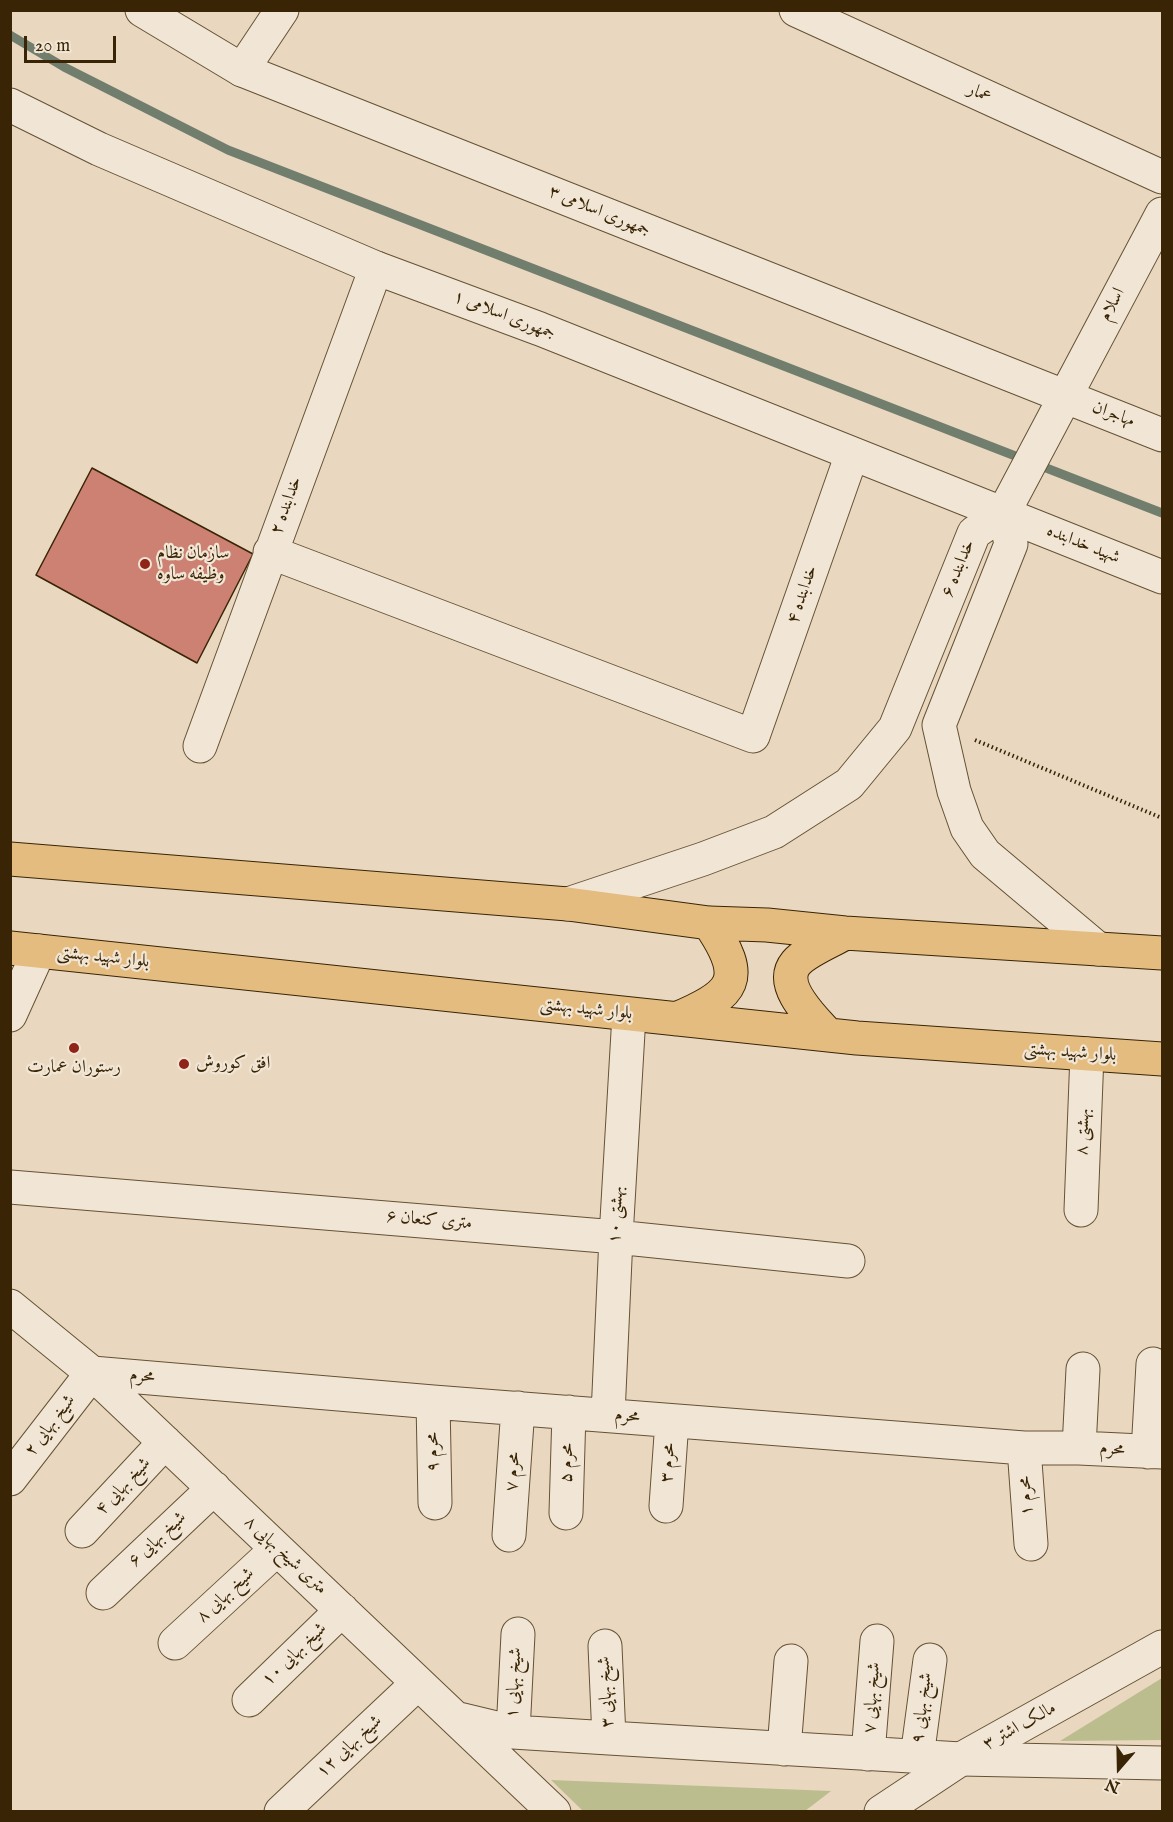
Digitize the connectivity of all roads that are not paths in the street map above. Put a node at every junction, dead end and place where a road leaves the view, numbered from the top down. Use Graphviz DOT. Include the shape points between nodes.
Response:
graph roads {
  1 [pos="142,10"];
  2 [pos="282,10"];
  3 [pos="796,10"];
  4 [pos="242,70"];
  5 [pos="10,105"];
  6 [pos="1162,177"];
  7 [pos="1162,214"];
  8 [pos="376,268"];
  9 [pos="1064,396"];
  10 [pos="1162,435"];
  11 [pos="852,454"];
  12 [pos="1004,512"];
  13 [pos="270,552"];
  14 [pos="1162,577"];
  15 [pos="200,746"];
  16 [pos="10,860"];
  17 [pos="568,904"];
  18 [pos="709,923"];
  19 [pos="845,933"];
  20 [pos="25,949"];
  21 [pos="1098,949"];
  22 [pos="1162,953"];
  23 [pos="10,1015"];
  24 [pos="629,1015"];
  25 [pos="676,1019"];
  26 [pos="828,1035"];
  27 [pos="1087,1054"];
  28 [pos="1162,1059"];
  29 [pos="10,1187"];
  30 [pos="1081,1210"];
  31 [pos="615,1237"];
  32 [pos="848,1261"];
  33 [pos="10,1306"];
  34 [pos="1153,1364"];
  35 [pos="1083,1369"];
  36 [pos="92,1373"];
  37 [pos="433,1402"];
  38 [pos="518,1408"];
  39 [pos="569,1412"];
  40 [pos="608,1415"];
  41 [pos="672,1421"];
  42 [pos="165,1442"];
  43 [pos="1024,1448"];
  44 [pos="1079,1448"];
  45 [pos="1155,1452"];
  46 [pos="10,1479"];
  47 [pos="214,1488"];
  48 [pos="435,1503"];
  49 [pos="666,1506"];
  50 [pos="566,1513"];
  51 [pos="82,1531"];
  52 [pos="509,1535"];
  53 [pos="1031,1544"];
  54 [pos="277,1549"];
  55 [pos="103,1593"];
  56 [pos="342,1610"];
  57 [pos="518,1634"];
  58 [pos="877,1641"];
  59 [pos="175,1642"];
  60 [pos="605,1646"];
  61 [pos="1162,1647"];
  62 [pos="930,1660"];
  63 [pos="791,1661"];
  64 [pos="418,1683"];
  65 [pos="249,1700"];
  66 [pos="456,1719"];
  67 [pos="513,1732"];
  68 [pos="609,1738"];
  69 [pos="783,1749"];
  70 [pos="868,1754"];
  71 [pos="917,1757"];
  72 [pos="961,1760"];
  73 [pos="1162,1763"];
  74 [pos="545,1809"];
  75 [pos="281,1812"];
  76 [pos="881,1812"];
  1 -- 4 [label="street, جمهوری اسلامی ۳"];
  2 -- 4 [label="street"];
  3 -- 6 [label="street, عمار"];
  4 -- 9 [label="street, جمهوری اسلامی ۳"];
  5 -- 8 [label="street, جمهوری اسلامی ۱" via="99,149"];
  7 -- 9 [label="street, اسلام"];
  8 -- 11 [label="street, جمهوری اسلامی ۱"];
  8 -- 13 [label="street, خدابنده ۲"];
  9 -- 10 [label="street, مهاجران"];
  9 -- 12 [label="street, اسلام"];
  11 -- 12 [label="street, جمهوری اسلامی ۱"];
  11 -- 13 [label="street, خدابنده ۴" via="753,736"];
  12 -- 14 [label="street, شهید خدابنده"];
  12 -- 17 [label="street, خدابنده ۶" via="974,533 895,728 849,784 774,832 703,860"];
  12 -- 21 [label="street" via="1011,544 939,725 967,828 986,854"];
  13 -- 15 [label="street, خدابنده ۲"];
  16 -- 17 [label="main road"];
  17 -- 18 [label="main road"];
  18 -- 19 [label="main road"];
  18 -- 25 [label="main road" via="731,965 730,984 705,1007"];
  19 -- 21 [label="main road"];
  19 -- 26 [label="main road" via="801,958 791,976 797,999"];
  20 -- 23 [label="street"];
  20 -- 24 [label="main road, بلوار شهید بهشتی"];
  21 -- 22 [label="main road"];
  24 -- 25 [label="main road, بلوار شهید بهشتی"];
  24 -- 31 [label="street, بهشتی ۱۰"];
  25 -- 26 [label="main road, بلوار شهید بهشتی"];
  26 -- 27 [label="main road, بلوار شهید بهشتی"];
  27 -- 28 [label="main road, بلوار شهید بهشتی"];
  27 -- 30 [label="street, بهشتی ۸"];
  29 -- 31 [label="street, ۶ متری کنعان"];
  31 -- 32 [label="street, ۶ متری کنعان"];
  31 -- 40 [label="street, بهشتی ۱۰"];
  33 -- 36 [label="street, ۸ متری شیخ بهایی"];
  34 -- 45 [label="street"];
  35 -- 44 [label="street"];
  36 -- 37 [label="street, محرم"];
  36 -- 42 [label="street, ۸ متری شیخ بهایی"];
  36 -- 46 [label="street, شیخ بهایی ۲"];
  37 -- 38 [label="street, محرم"];
  37 -- 48 [label="street, محرم ۹"];
  38 -- 39 [label="street, محرم"];
  38 -- 52 [label="street, محرم ۷"];
  39 -- 40 [label="street, محرم"];
  39 -- 50 [label="street, محرم ۵"];
  40 -- 41 [label="street, محرم"];
  41 -- 43 [label="street, محرم"];
  41 -- 49 [label="street, محرم ۳"];
  42 -- 47 [label="street, ۸ متری شیخ بهایی"];
  42 -- 51 [label="street, شیخ بهایی ۴"];
  43 -- 44 [label="street, محرم"];
  43 -- 53 [label="street, محرم ۱"];
  44 -- 45 [label="street, محرم"];
  47 -- 54 [label="street, ۸ متری شیخ بهایی"];
  47 -- 55 [label="street, شیخ بهایی ۶"];
  54 -- 56 [label="street, ۸ متری شیخ بهایی"];
  54 -- 59 [label="street, شیخ بهایی ۸"];
  56 -- 64 [label="street, ۸ متری شیخ بهایی"];
  56 -- 65 [label="street, شیخ بهایی ۱۰"];
  57 -- 67 [label="street, شیخ بهایی ۱"];
  58 -- 70 [label="street, شیخ بهایی ۷"];
  60 -- 68 [label="street, شیخ بهایی ۳"];
  61 -- 72 [label="street, مالک اشتر ۳"];
  62 -- 71 [label="street, شیخ بهایی ۹"];
  63 -- 69 [label="street"];
  64 -- 66 [label="street, ۸ متری شیخ بهایی"];
  64 -- 75 [label="street, شیخ بهایی ۱۲"];
  66 -- 67 [label="street"];
  66 -- 74 [label="street, ۸ متری شیخ بهایی"];
  67 -- 68 [label="street"];
  68 -- 69 [label="street"];
  69 -- 70 [label="street"];
  70 -- 71 [label="street"];
  71 -- 72 [label="street"];
  72 -- 73 [label="street"];
  72 -- 76 [label="street, مالک اشتر ۳"];
}
